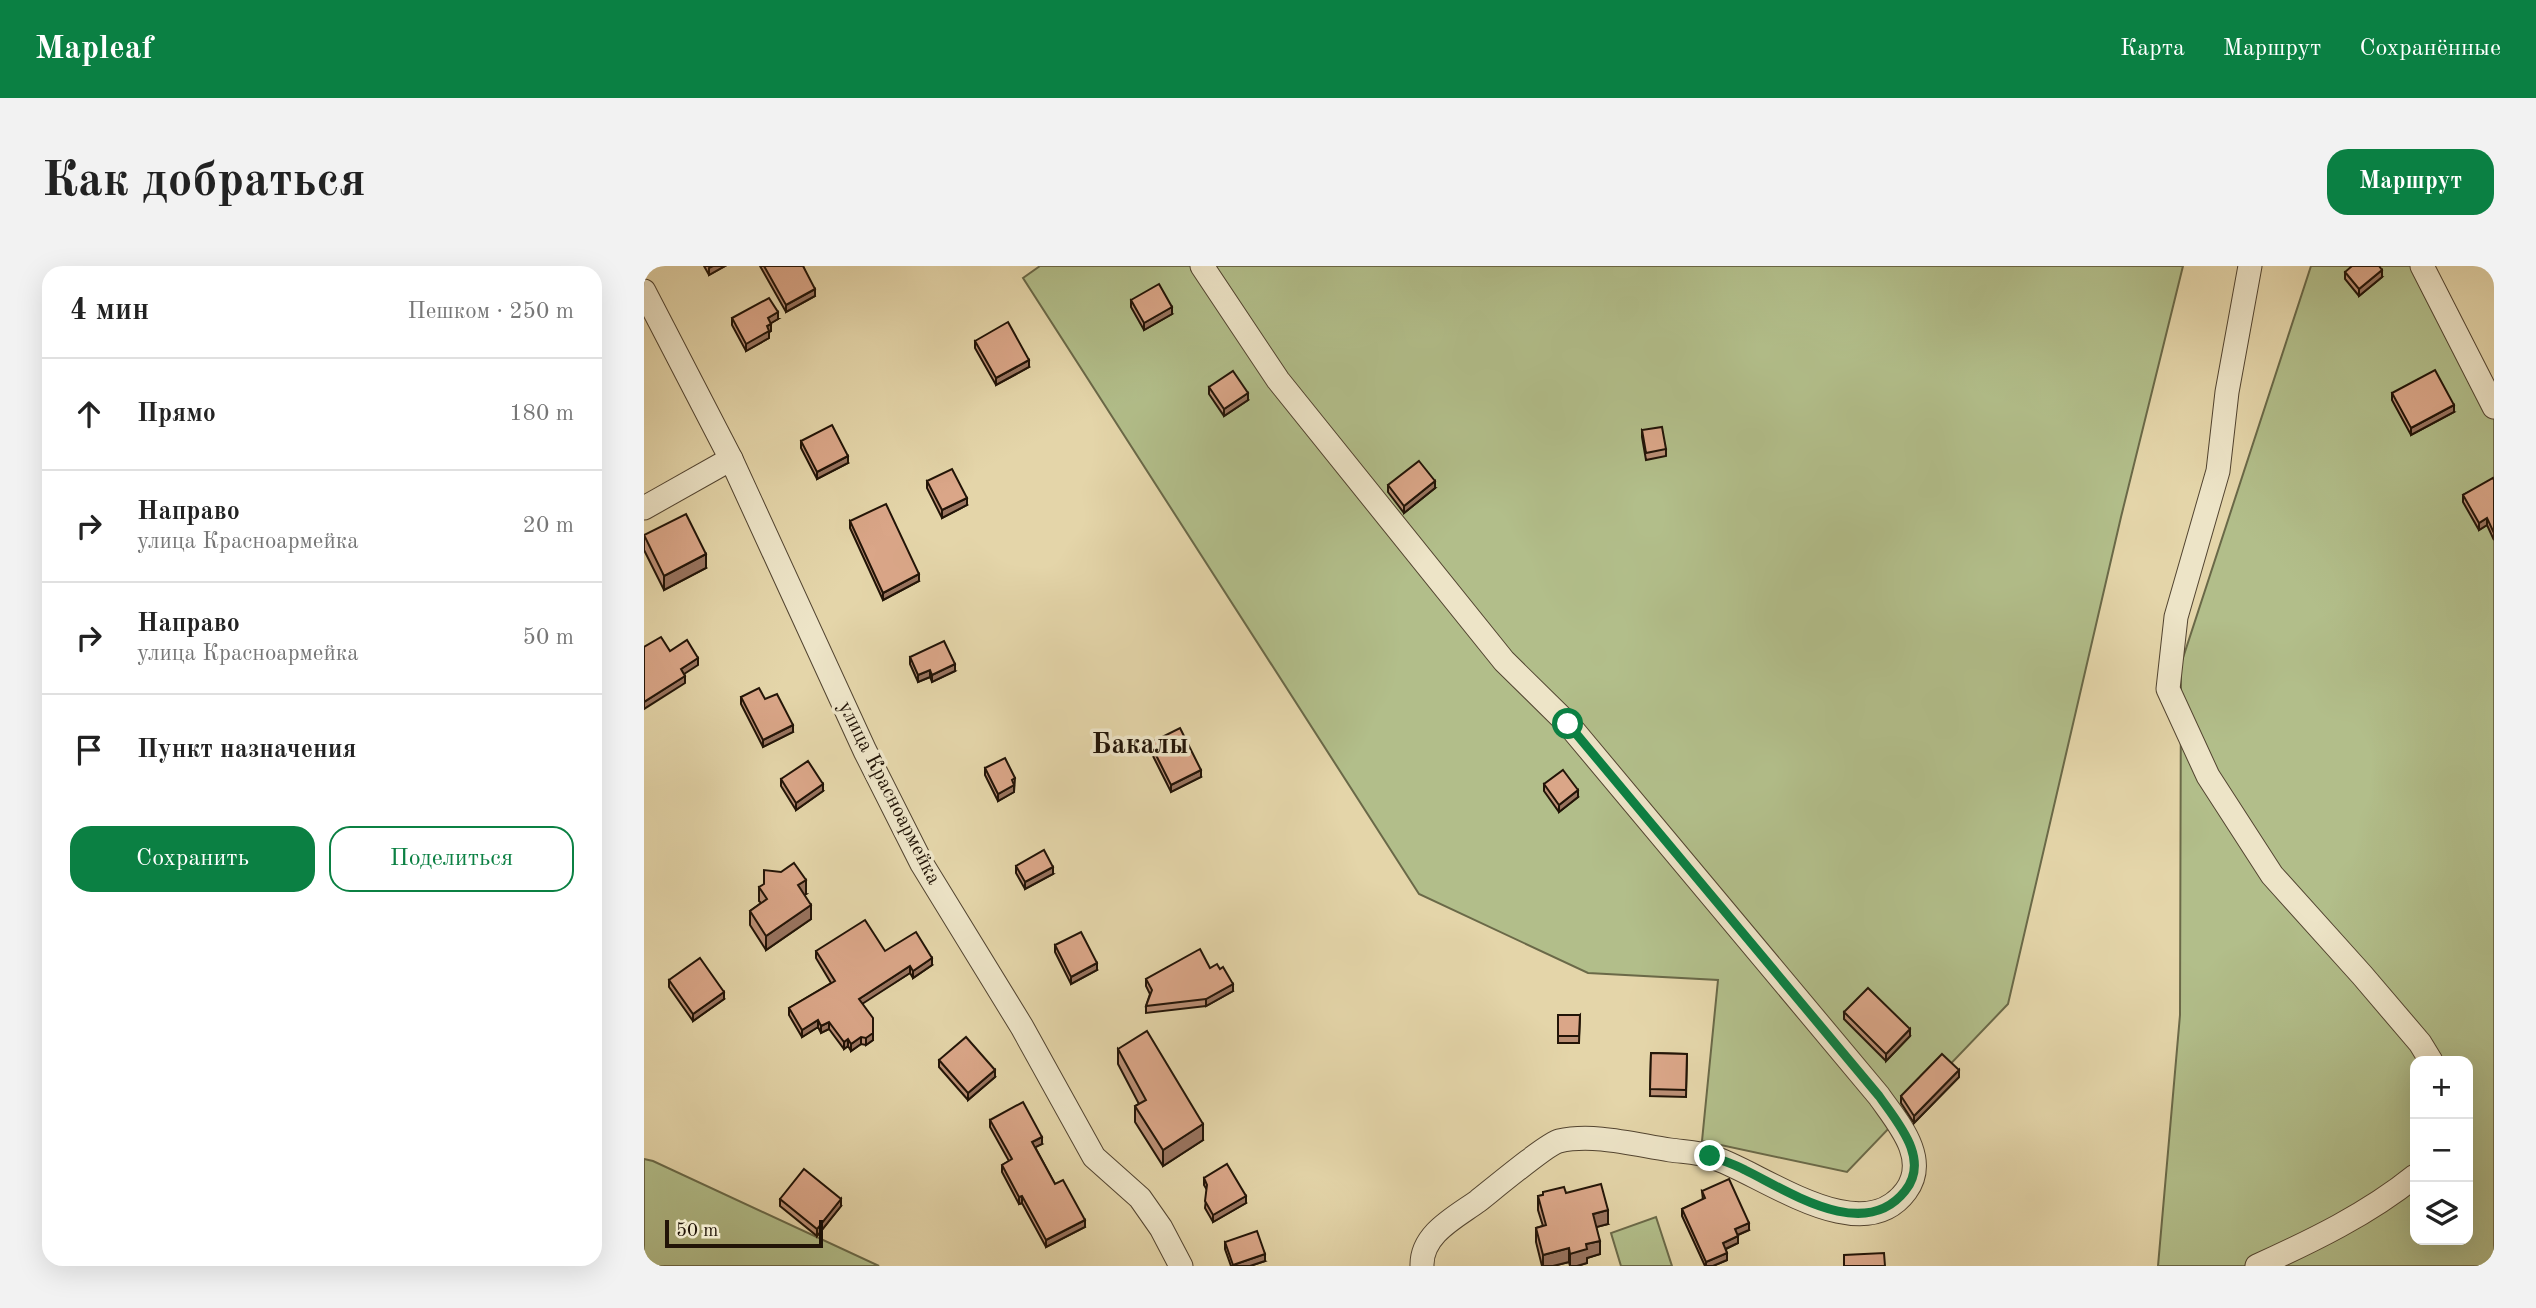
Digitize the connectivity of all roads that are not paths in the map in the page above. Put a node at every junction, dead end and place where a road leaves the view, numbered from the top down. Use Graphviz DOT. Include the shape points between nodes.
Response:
graph roads {
  1 [pos="1202,266"];
  2 [pos="2250,266"];
  3 [pos="2422,266"];
  4 [pos="644,291"];
  5 [pos="2494,407"];
  6 [pos="731,459"];
  7 [pos="644,508"];
  8 [pos="2428,1056"];
  9 [pos="2410,1180"];
  10 [pos="1181,1266"];
  11 [pos="1422,1266"];
  12 [pos="2257,1266"];
  1 -- 11 [label="street" via="1278,380 1504,661 1577,734 1879,1096 1911,1142 1914,1170 1907,1190 1891,1205 1868,1213 1810,1204 1710,1156 1592,1139 1557,1141 1432,1234"];
  2 -- 8 [label="street" via="2218,471 2176,617 2168,689 2208,776 2272,875"];
  3 -- 5 [label="street"];
  4 -- 6 [label="street, улица Красноармейка"];
  6 -- 7 [label="street"];
  6 -- 10 [label="street, улица Красноармейка" via="922,864 1094,1157 1140,1198"];
  9 -- 12 [label="street" via="2309,1242"];
}
